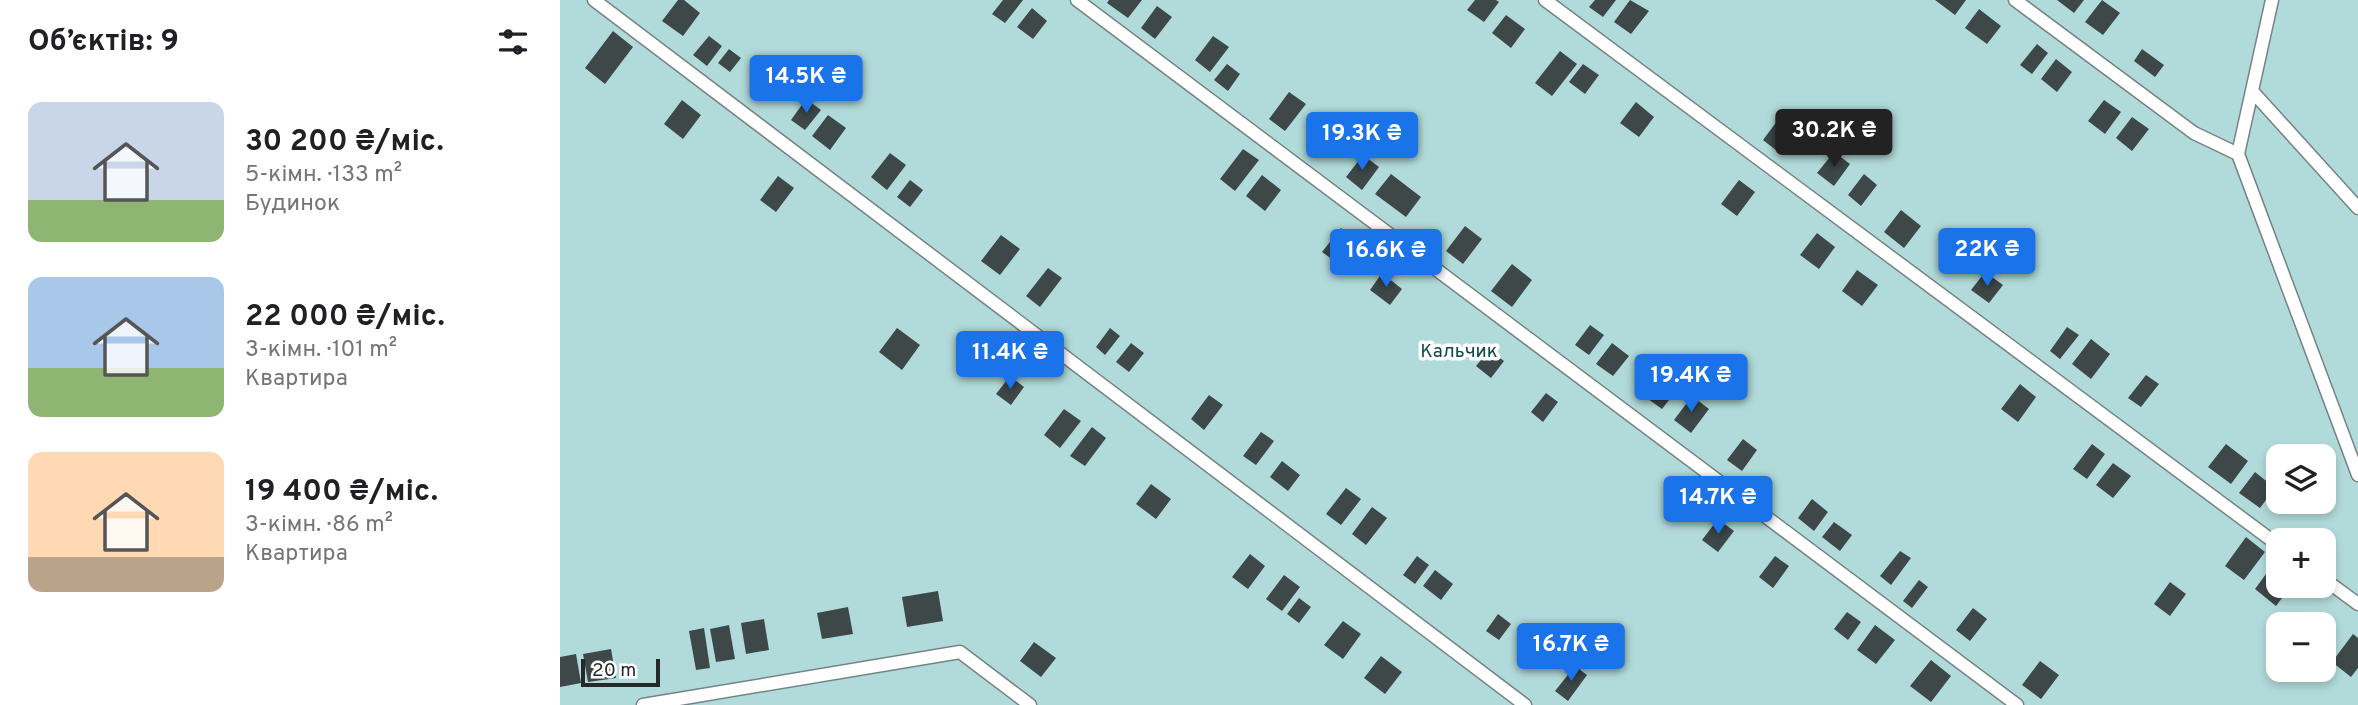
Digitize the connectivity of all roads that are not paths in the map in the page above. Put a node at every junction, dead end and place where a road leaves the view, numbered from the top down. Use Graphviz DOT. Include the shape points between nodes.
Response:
graph roads {
  1 [pos="594,0"];
  2 [pos="1077,0"];
  3 [pos="1545,0"];
  4 [pos="2015,0"];
  5 [pos="2272,0"];
  6 [pos="2252,90"];
  7 [pos="2238,155"];
  8 [pos="2358,208"];
  9 [pos="2358,475"];
  10 [pos="2266,536"];
  11 [pos="2336,588"];
  12 [pos="2358,604"];
  13 [pos="643,705"];
  14 [pos="1030,705"];
  15 [pos="1525,705"];
  16 [pos="2017,705"];
  1 -- 15 [label="lane"];
  2 -- 16 [label="lane"];
  3 -- 10 [label="lane"];
  4 -- 7 [label="lane" via="2194,133"];
  5 -- 6 [label="lane"];
  6 -- 7 [label="lane"];
  6 -- 8 [label="lane"];
  7 -- 9 [label="lane"];
  11 -- 12 [label="lane"];
  13 -- 14 [label="lane" via="960,652"];
}
